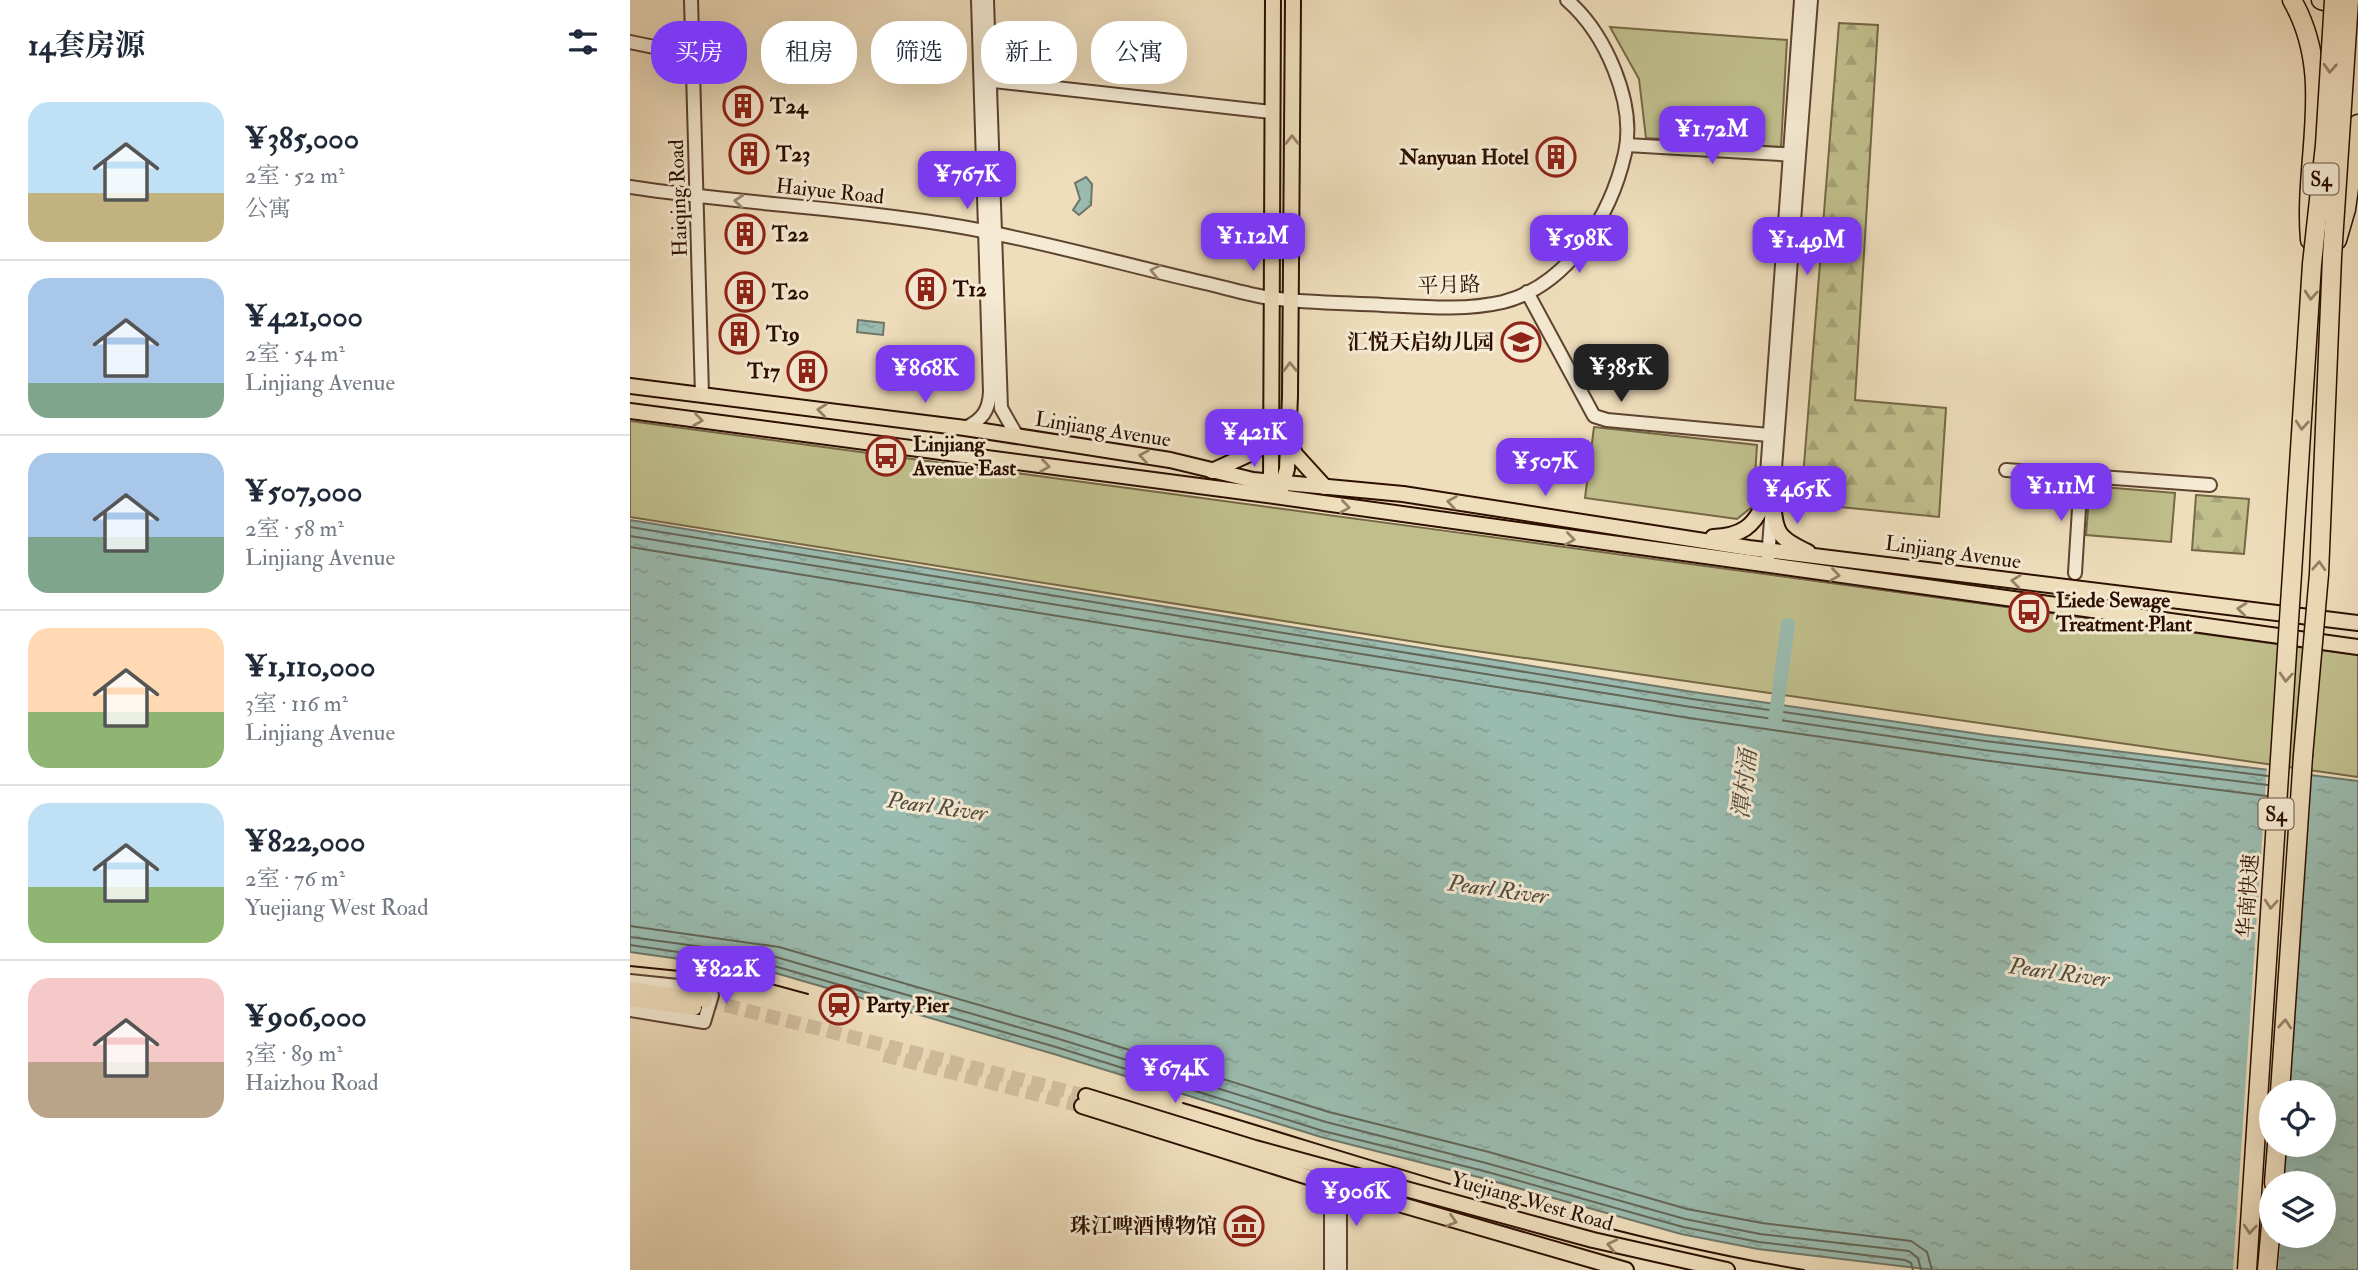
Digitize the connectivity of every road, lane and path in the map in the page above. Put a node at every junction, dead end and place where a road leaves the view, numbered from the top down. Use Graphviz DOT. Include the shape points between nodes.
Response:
graph roads {
  1 [pos="691,0"];
  2 [pos="978,0"];
  3 [pos="987,0"];
  4 [pos="1273,0"];
  5 [pos="1293,0"];
  6 [pos="1567,0"];
  7 [pos="1801,0"];
  8 [pos="1811,0"];
  9 [pos="2292,0"];
  10 [pos="2321,0"];
  11 [pos="2334,0"];
  12 [pos="2350,0"];
  13 [pos="2358,10"];
  14 [pos="692,21"];
  15 [pos="986,21"];
  16 [pos="981,34"];
  17 [pos="630,42"];
  18 [pos="651,46"];
  19 [pos="694,84"];
  20 [pos="985,84"];
  21 [pos="1021,84"];
  22 [pos="1271,112"];
  23 [pos="2358,124"];
  24 [pos="1627,145"];
  25 [pos="1795,155"];
  26 [pos="630,187"];
  27 [pos="697,198"];
  28 [pos="989,233"];
  29 [pos="2332,257"];
  30 [pos="2312,264"];
  31 [pos="1527,292"];
  32 [pos="1270,298"];
  33 [pos="1290,299"];
  34 [pos="630,386"];
  35 [pos="702,395"];
  36 [pos="630,411"];
  37 [pos="965,428"];
  38 [pos="1271,433"];
  39 [pos="1769,435"];
  40 [pos="1017,436"];
  41 [pos="1289,436"];
  42 [pos="1170,460"];
  43 [pos="2006,470"];
  44 [pos="1211,471"];
  45 [pos="2081,476"];
  46 [pos="1166,482"];
  47 [pos="1278,482"];
  48 [pos="2210,485"];
  49 [pos="1325,487"];
  50 [pos="1403,494"];
  51 [pos="1278,497"];
  52 [pos="1769,501"];
  53 [pos="1404,515"];
  54 [pos="1646,531"];
  55 [pos="1687,538"];
  56 [pos="1643,550"];
  57 [pos="1766,550"];
  58 [pos="1815,556"];
  59 [pos="1764,565"];
  60 [pos="2075,573"];
  61 [pos="2358,623"];
  62 [pos="2358,647"];
  63 [pos="630,981"];
  64 [pos="630,989"];
  65 [pos="630,999"];
  66 [pos="630,1010"];
  67 [pos="2281,1080"];
  68 [pos="1335,1185"];
  69 [pos="2269,1248"];
  70 [pos="1592,1266"];
  71 [pos="1331,1270"];
  72 [pos="1340,1270"];
  73 [pos="1626,1270"];
  74 [pos="1727,1270"];
  75 [pos="2247,1270"];
  76 [pos="2267,1270"];
  1 -- 14 [label="street, Haiqing Road"];
  2 -- 16 [label="street"];
  3 -- 15 [label="street"];
  4 -- 22 [label="main road"];
  33 -- 5 [label="main road, one-way"];
  6 -- 24 [label="street, 平月路" via="1589,22 1605,48 1620,91"];
  7 -- 25 [label="street"];
  8 -- 25 [label="street"];
  9 -- 30 [label="highway, bridge" via="2310,41 2315,69 2308,208"];
  10 -- 13 [label="highway"];
  11 -- 30 [label="highway, S4, one-way, bridge"];
  12 -- 29 [label="highway, S4, bridge"];
  17 -- 18 [label="street"];
  19 -- 27 [label="street, Haiqing Road"];
  20 -- 28 [label="street"];
  21 -- 22 [label="street"];
  22 -- 32 [label="main road"];
  23 -- 29 [label="highway, bridge" via="2346,209"];
  24 -- 25 [label="street"];
  24 -- 31 [label="street, 平月路" via="1618,186 1600,224 1566,265"];
  25 -- 39 [label="street"];
  25 -- 52 [label="street"];
  26 -- 27 [label="street, Haiyue Road"];
  28 -- 27 [label="street, Haiyue Road, one-way" via="826,209"];
  27 -- 35 [label="street, Haiqing Road"];
  32 -- 28 [label="street, Haiyue Road, one-way"];
  28 -- 37 [label="street" via="989,404 981,418"];
  28 -- 40 [label="street" via="1001,408"];
  67 -- 29 [label="highway, S4, one-way, bridge" via="2319,574"];
  30 -- 75 [label="highway, 华南快速 / S4, one-way, bridge"];
  31 -- 33 [label="street, 平月路" via="1503,302 1450,308"];
  31 -- 39 [label="street" via="1594,415 1606,420"];
  32 -- 33 [label="street, 平月路"];
  32 -- 38 [label="main road"];
  41 -- 33 [label="main road, one-way"];
  34 -- 35 [label="main road, Linjiang Avenue"];
  37 -- 35 [label="main road, Linjiang Avenue, one-way"];
  36 -- 46 [label="main road, Linjiang Avenue, one-way"];
  37 -- 40 [label="main road, Linjiang Avenue"];
  38 -- 41 [label="main road" via="1279,442"];
  38 -- 44 [label="main road" via="1254,452"];
  38 -- 47 [label="main road"];
  39 -- 52 [label="street"];
  42 -- 40 [label="main road, Linjiang Avenue, one-way"];
  41 -- 47 [label="main road"];
  41 -- 49 [label="main road" via="1295,454"];
  42 -- 44 [label="main road, Linjiang Avenue"];
  42 -- 46 [label="main road" via="1178,475"];
  43 -- 45 [label="street"];
  44 -- 47 [label="main road, Linjiang Avenue"];
  45 -- 48 [label="street"];
  45 -- 60 [label="street"];
  46 -- 51 [label="main road, Linjiang Avenue"];
  47 -- 49 [label="main road, Linjiang Avenue"];
  47 -- 51 [label="main road"];
  49 -- 50 [label="main road, Linjiang Avenue"];
  50 -- 53 [label="main road" via="1395,503"];
  54 -- 50 [label="main road, Linjiang Avenue, one-way"];
  51 -- 53 [label="main road, Linjiang Avenue, one-way"];
  52 -- 55 [label="main road" via="1754,522 1735,535"];
  52 -- 57 [label="street"];
  52 -- 58 [label="main road" via="1779,535"];
  53 -- 56 [label="main road, Linjiang Avenue, one-way"];
  54 -- 55 [label="main road, Linjiang Avenue"];
  54 -- 56 [label="main road" via="1653,540"];
  55 -- 57 [label="main road, Linjiang Avenue"];
  56 -- 59 [label="main road, Linjiang Avenue"];
  57 -- 58 [label="main road, Linjiang Avenue"];
  57 -- 59 [label="street"];
  61 -- 58 [label="main road, Linjiang Avenue, one-way"];
  59 -- 62 [label="main road, Linjiang Avenue, one-way"];
  63 -- 66 [label="street" via="678,986 712,996 704,1022"];
  64 -- 65 [label="main road" via="704,1005"];
  68 -- 70 [label="main road, Yuejiang West Road, one-way"];
  68 -- 71 [label="street"];
  68 -- 72 [label="street"];
  74 -- 68 [label="main road, Yuejiang West Road, one-way" via="1593,1240 1084,1101"];
  69 -- 76 [label="highway"];
  70 -- 73 [label="main road, Yuejiang West Road"];
}
